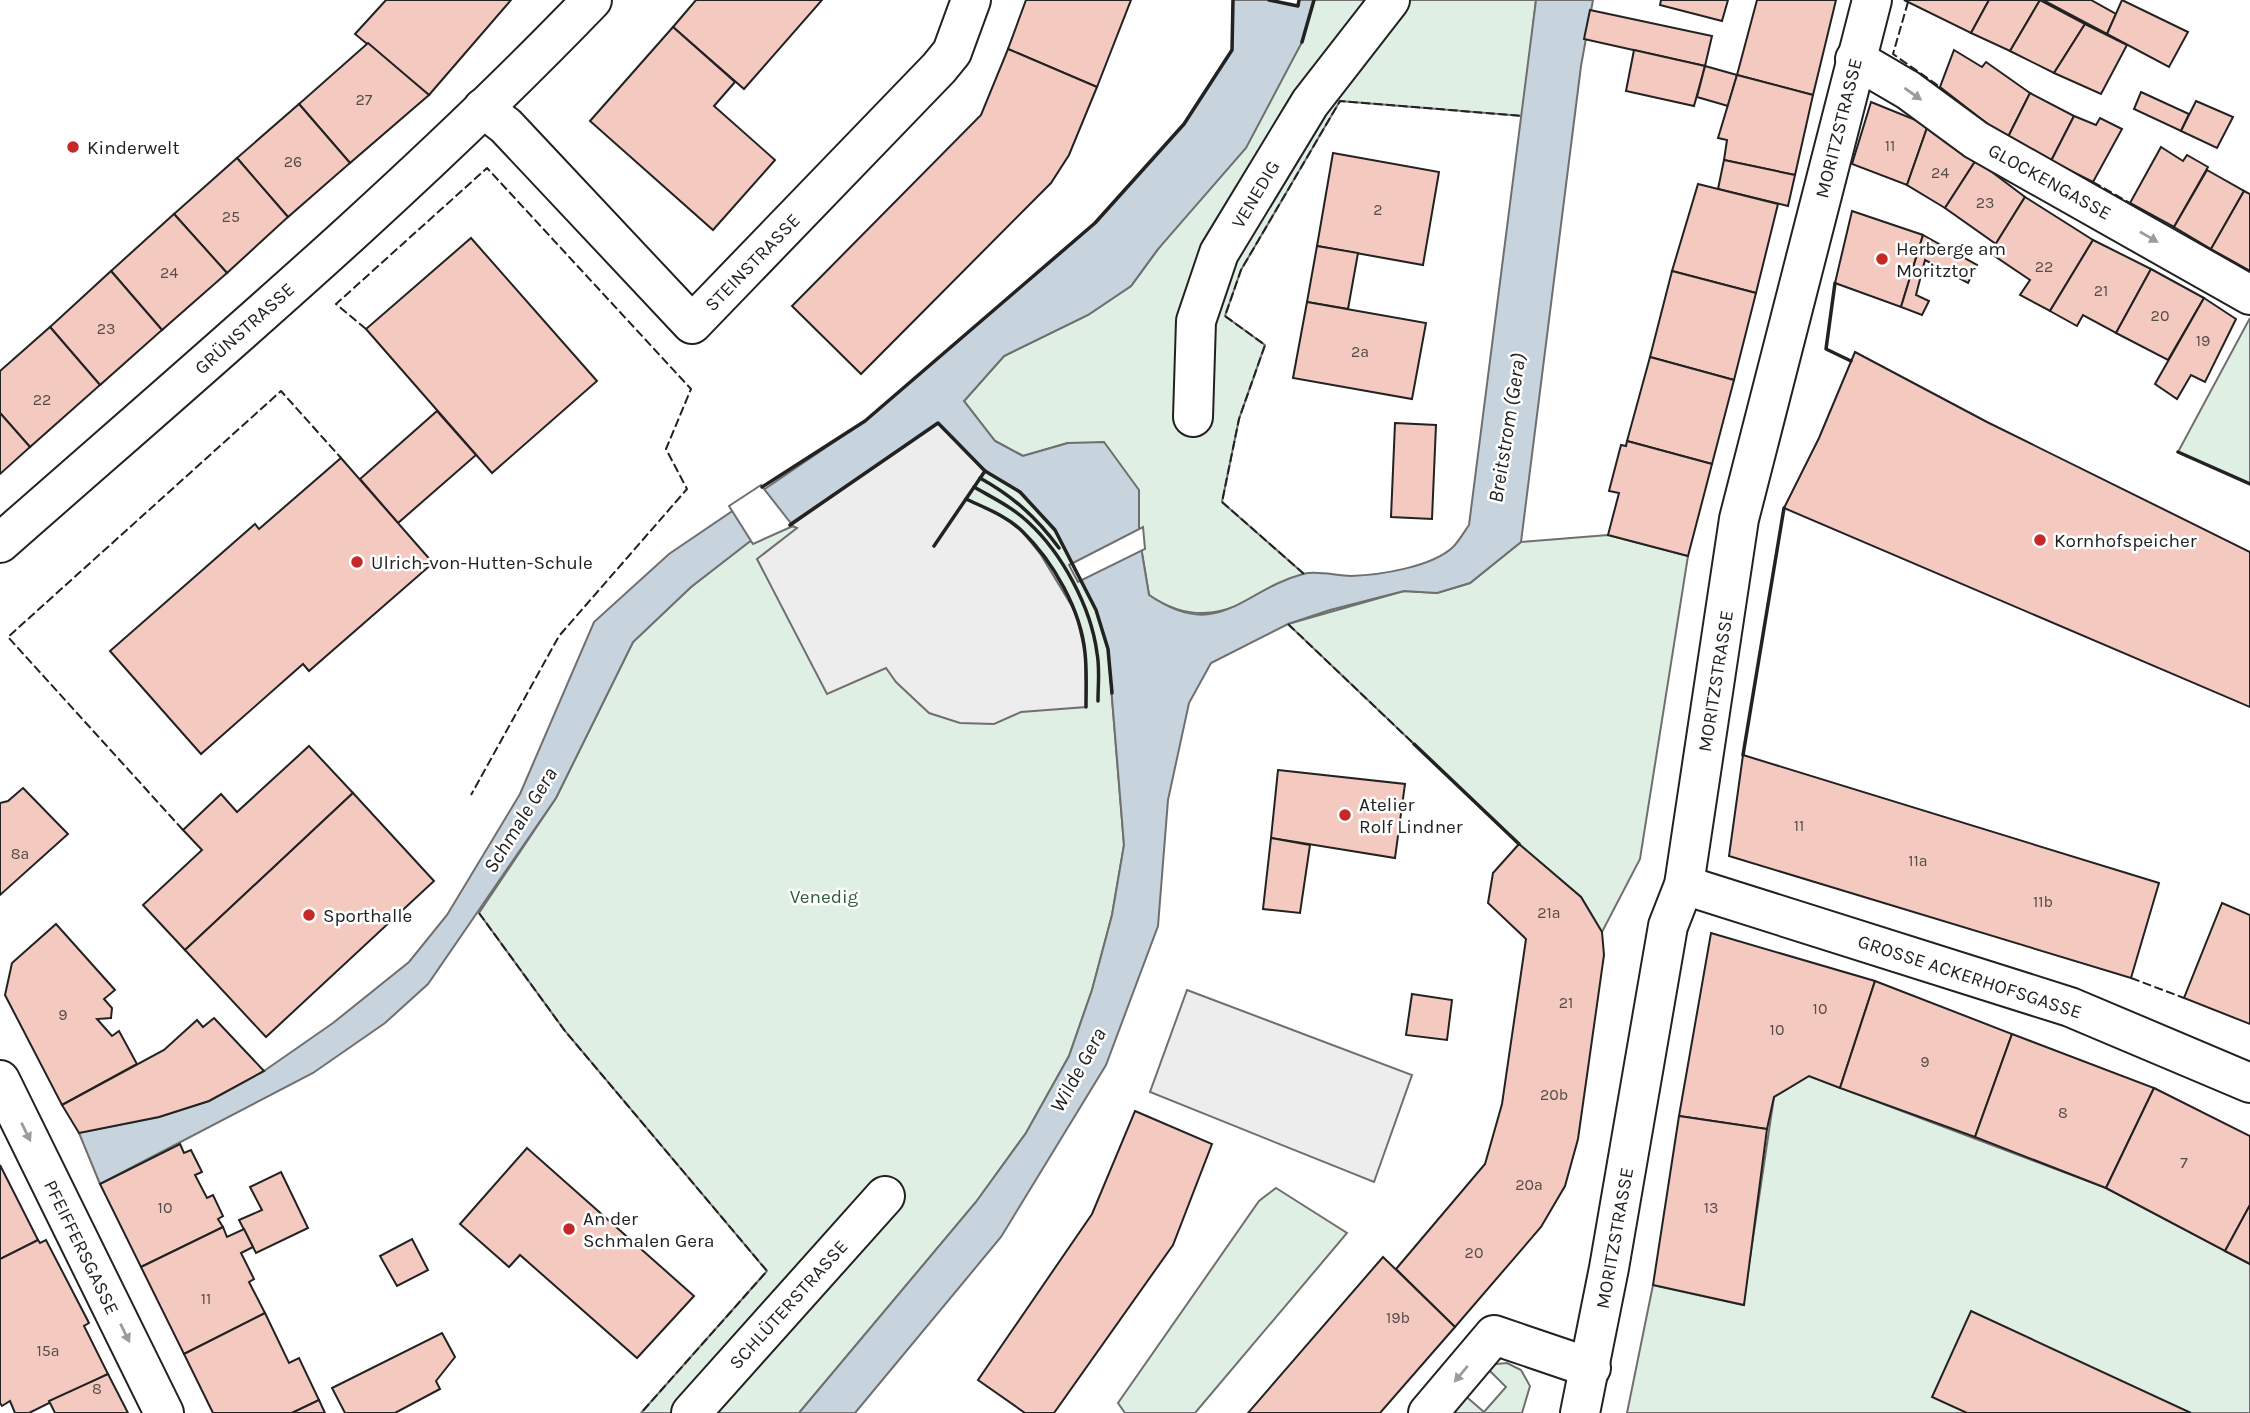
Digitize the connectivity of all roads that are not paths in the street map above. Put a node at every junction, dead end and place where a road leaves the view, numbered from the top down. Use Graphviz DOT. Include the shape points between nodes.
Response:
graph roads {
  1 [pos="592,0"];
  2 [pos="971,0"];
  3 [pos="1390,0"];
  4 [pos="1872,0"];
  5 [pos="1855,59"];
  6 [pos="484,108"];
  7 [pos="2250,295"];
  8 [pos="1192,417"];
  9 [pos="0,543"];
  10 [pos="1684,885"];
  11 [pos="0,1080"];
  12 [pos="2250,1083"];
  13 [pos="885,1196"];
  14 [pos="1591,1368"];
  15 [pos="164,1413"];
  16 [pos="691,1413"];
  17 [pos="1429,1413"];
  18 [pos="1580,1413"];
  1 -- 6 [label="street, GRÜNSTRASSE"];
  2 -- 6 [label="street, STEINSTRASSE" via="952,52 939,68 692,324"];
  3 -- 8 [label="street, VENEDIG" via="1310,103 1219,253 1196,321"];
  4 -- 5 [label="street, MORITZSTRASSE"];
  5 -- 7 [label="street, GLOCKENGASSE, one-way" via="1908,90 1976,140"];
  5 -- 10 [label="street, MORITZSTRASSE" via="1739,519"];
  6 -- 9 [label="street, GRÜNSTRASSE" via="276,300"];
  10 -- 12 [label="street, GROSSE ACKERHOFSGASSE" via="2070,1007"];
  10 -- 14 [label="street, MORITZSTRASSE" via="1668,926"];
  11 -- 15 [label="street, PFEIFFERSGASSE, one-way"];
  13 -- 16 [label="street, SCHLÜTERSTRASSE"];
  14 -- 17 [label="street, one-way" via="1494,1335"];
  14 -- 18 [label="street, MORITZSTRASSE"];
}
